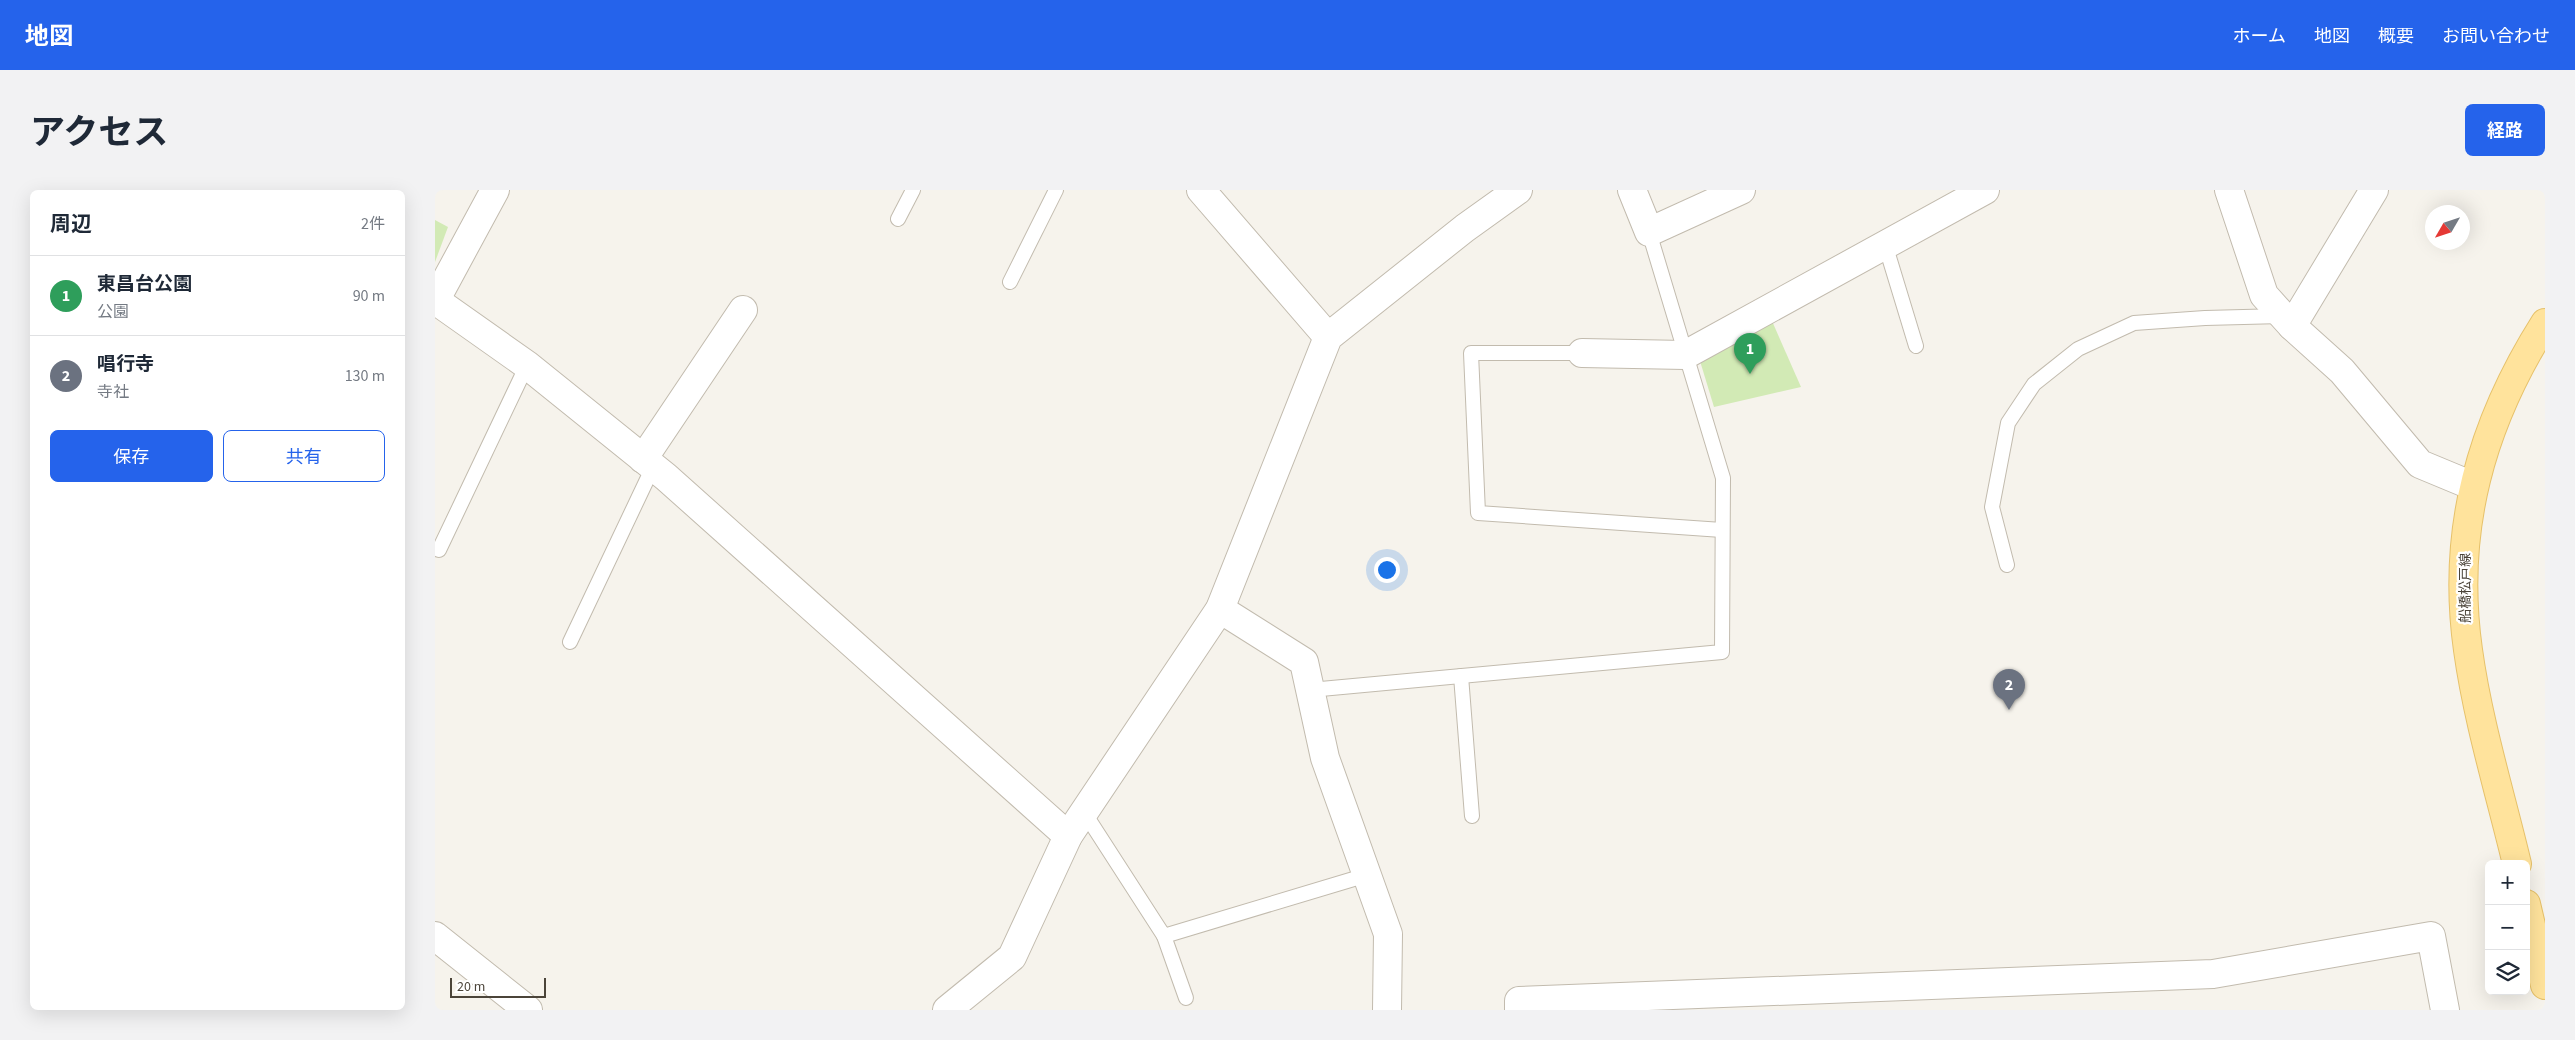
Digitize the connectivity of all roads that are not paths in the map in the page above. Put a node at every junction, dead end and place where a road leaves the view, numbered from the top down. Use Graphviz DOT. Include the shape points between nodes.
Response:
graph roads {
  1 [pos="913,190"];
  2 [pos="1056,190"];
  3 [pos="1201,190"];
  4 [pos="1518,190"];
  5 [pos="1632,190"];
  6 [pos="1741,190"];
  7 [pos="1985,190"];
  8 [pos="2229,190"];
  9 [pos="2374,190"];
  10 [pos="489,192"];
  11 [pos="897,219"];
  12 [pos="1649,232"];
  13 [pos="1885,244"];
  14 [pos="1010,282"];
  15 [pos="435,301"];
  16 [pos="743,310"];
  17 [pos="2287,321"];
  18 [pos="2545,323"];
  19 [pos="1328,337"];
  20 [pos="1916,346"];
  21 [pos="1582,353"];
  22 [pos="1685,355"];
  23 [pos="527,365"];
  24 [pos="648,463"];
  25 [pos="2473,486"];
  26 [pos="1722,530"];
  27 [pos="439,550"];
  28 [pos="2007,565"];
  29 [pos="1221,609"];
  30 [pos="570,642"];
  31 [pos="1461,676"];
  32 [pos="1310,690"];
  33 [pos="1084,812"];
  34 [pos="1472,816"];
  35 [pos="1068,836"];
  36 [pos="2516,860"];
  37 [pos="1367,875"];
  38 [pos="2533,909"];
  39 [pos="435,936"];
  40 [pos="1163,936"];
  41 [pos="2545,985"];
  42 [pos="1186,998"];
  43 [pos="527,1010"];
  44 [pos="947,1010"];
  45 [pos="1387,1010"];
  46 [pos="1519,1010"];
  47 [pos="2445,1010"];
  1 -- 11 [label="lane"];
  2 -- 14 [label="lane"];
  3 -- 19 [label="street"];
  4 -- 19 [label="street"];
  5 -- 12 [label="street"];
  6 -- 12 [label="street"];
  7 -- 13 [label="street"];
  8 -- 17 [label="street" via="2264,295"];
  9 -- 17 [label="street"];
  10 -- 15 [label="street"];
  12 -- 22 [label="lane"];
  13 -- 20 [label="lane"];
  13 -- 22 [label="street"];
  15 -- 23 [label="street"];
  16 -- 24 [label="street"];
  17 -- 25 [label="street" via="2342,371 2421,464"];
  17 -- 28 [label="lane" via="2205,318 2134,323 2078,348 2034,384 2008,423 1992,507"];
  18 -- 25 [label="main road, 船橋松戸線" via="2498,408"];
  19 -- 29 [label="street"];
  21 -- 22 [label="street"];
  21 -- 26 [label="lane" via="1471,353 1478,513"];
  22 -- 26 [label="lane" via="1723,478"];
  23 -- 24 [label="street"];
  23 -- 27 [label="lane"];
  24 -- 30 [label="lane"];
  24 -- 35 [label="street"];
  25 -- 36 [label="main road, 船橋松戸線" via="2463,587 2468,650"];
  26 -- 31 [label="lane" via="1722,652"];
  29 -- 32 [label="street" via="1304,662"];
  29 -- 33 [label="street"];
  31 -- 32 [label="lane"];
  31 -- 34 [label="lane"];
  32 -- 37 [label="street" via="1325,758"];
  33 -- 35 [label="street"];
  33 -- 40 [label="lane"];
  35 -- 44 [label="street" via="1012,957"];
  37 -- 40 [label="lane"];
  37 -- 45 [label="street" via="1388,934"];
  38 -- 41 [label="main road"];
  39 -- 43 [label="street"];
  40 -- 42 [label="lane"];
  46 -- 47 [label="street" via="1519,1001 2213,974 2431,936"];
}
